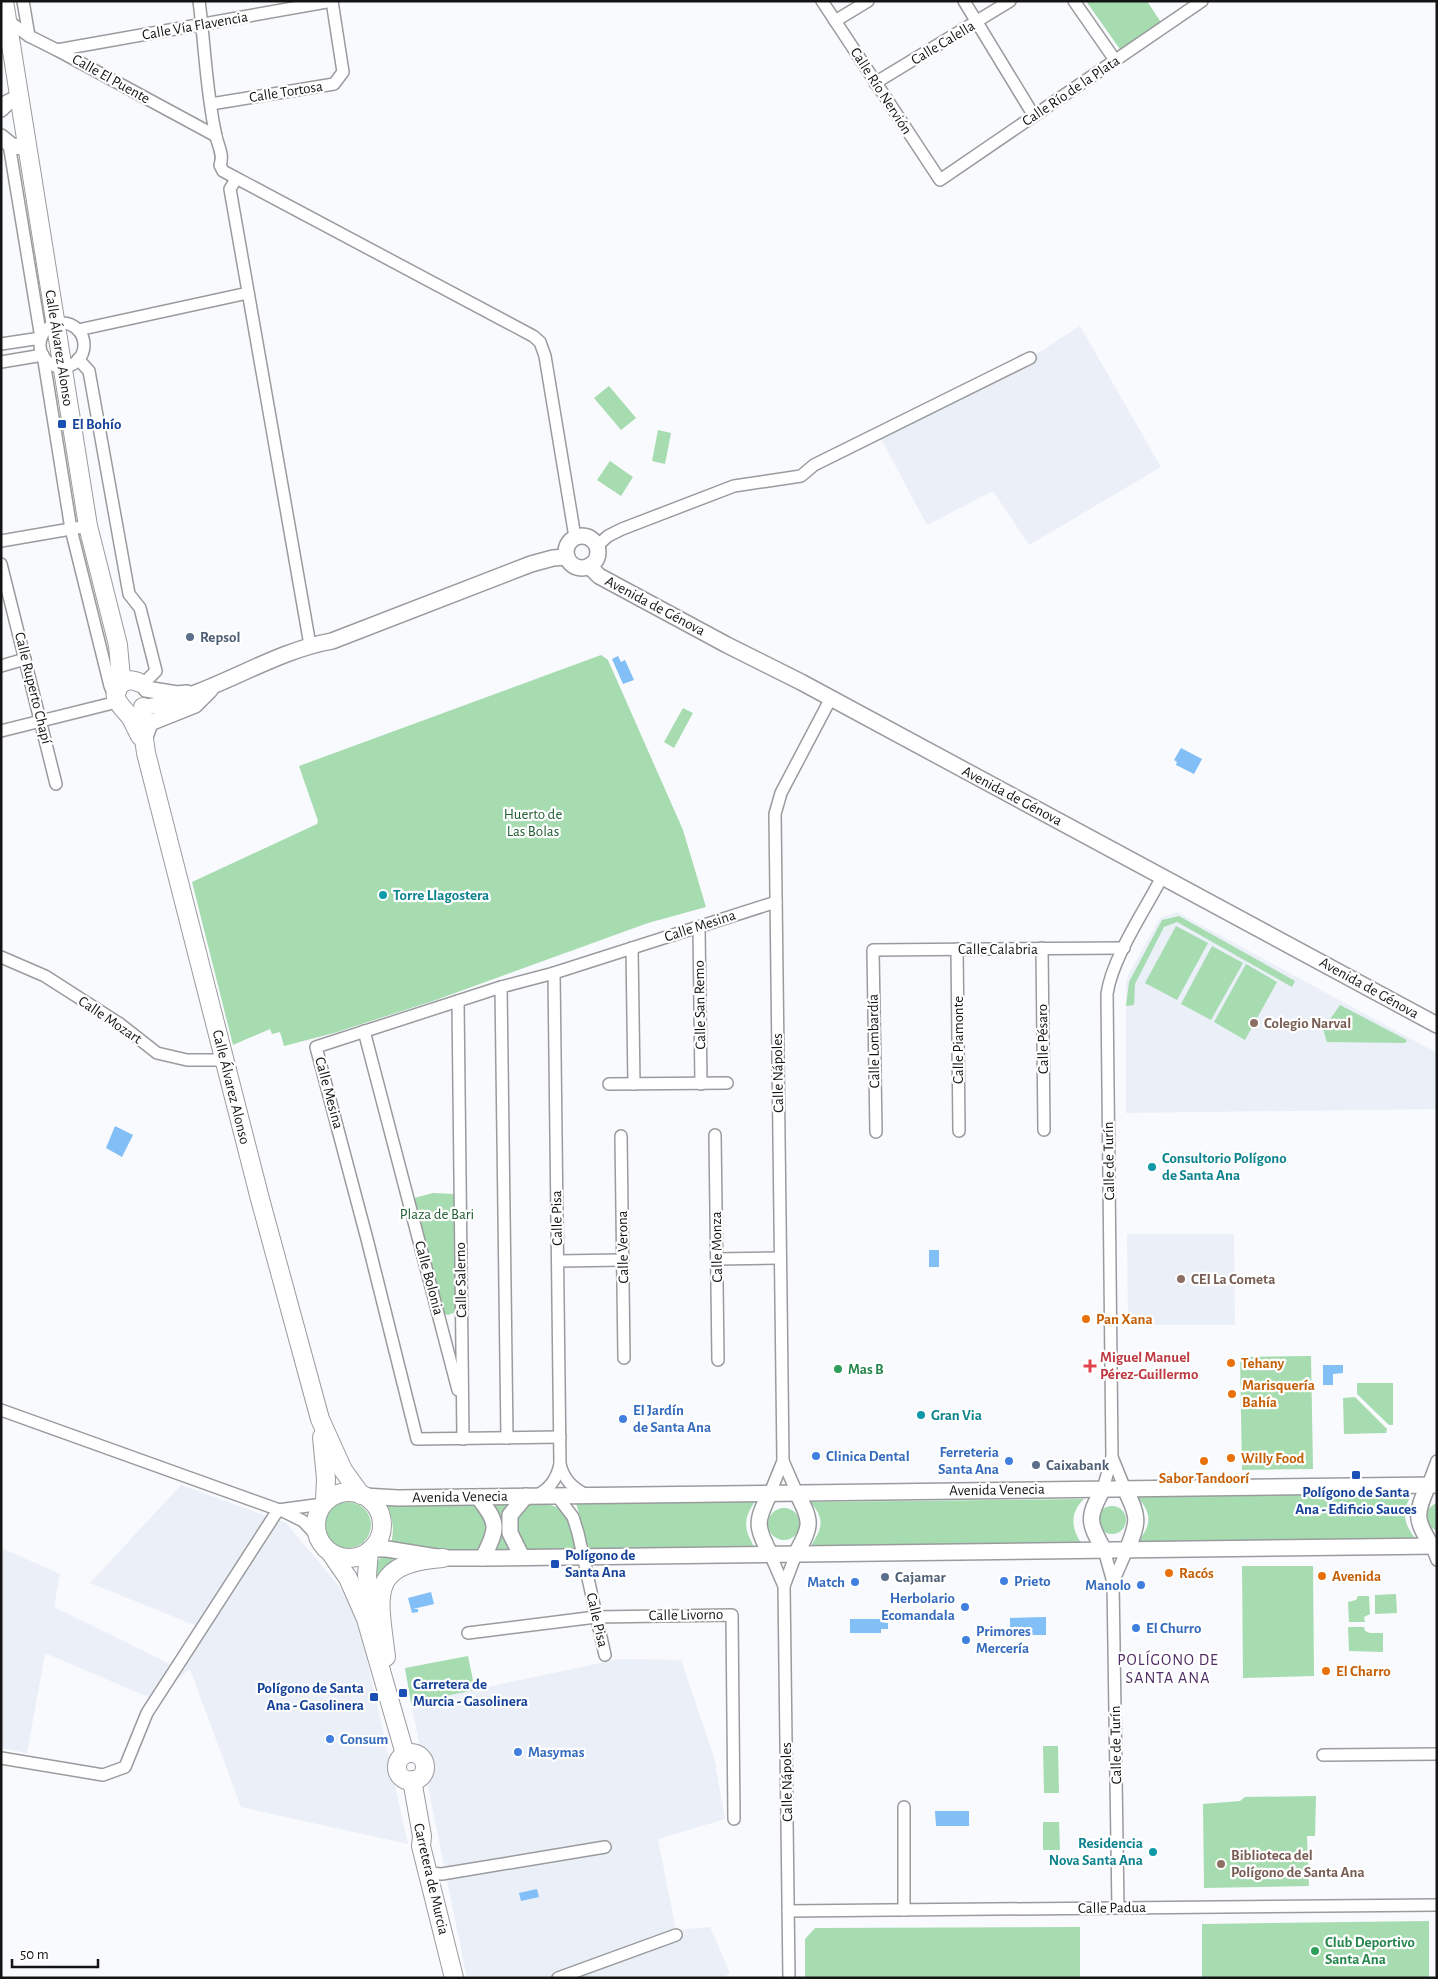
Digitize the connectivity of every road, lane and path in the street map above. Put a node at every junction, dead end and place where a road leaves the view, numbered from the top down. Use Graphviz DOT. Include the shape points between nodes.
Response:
graph roads {
  1 [pos="4,1"];
  2 [pos="23,1"];
  3 [pos="199,1"];
  4 [pos="332,1"];
  5 [pos="822,1"];
  6 [pos="868,1"];
  7 [pos="964,1"];
  8 [pos="1010,1"];
  9 [pos="1074,1"];
  10 [pos="1201,1"];
  11 [pos="7,20"];
  12 [pos="835,21"];
  13 [pos="978,22"];
  14 [pos="202,25"];
  15 [pos="29,36"];
  16 [pos="57,50"];
  17 [pos="1115,60"];
  18 [pos="875,83"];
  19 [pos="19,98"];
  20 [pos="211,104"];
  21 [pos="1,109"];
  22 [pos="1034,116"];
  23 [pos="216,136"];
  24 [pos="4,142"];
  25 [pos="27,147"];
  26 [pos="236,179"];
  27 [pos="940,180"];
  28 [pos="248,293"];
  29 [pos="55,324"];
  30 [pos="78,330"];
  31 [pos="41,338"];
  32 [pos="1,344"];
  33 [pos="43,355"];
  34 [pos="1030,358"];
  35 [pos="1,362"];
  36 [pos="70,363"];
  37 [pos="88,526"];
  38 [pos="71,529"];
  39 [pos="575,537"];
  40 [pos="1,541"];
  41 [pos="597,546"];
  42 [pos="567,557"];
  43 [pos="1,564"];
  44 [pos="589,566"];
  45 [pos="6,600"];
  46 [pos="118,645"];
  47 [pos="310,645"];
  48 [pos="25,659"];
  49 [pos="1,666"];
  50 [pos="218,684"];
  51 [pos="143,686"];
  52 [pos="831,698"];
  53 [pos="118,704"];
  54 [pos="143,707"];
  55 [pos="41,721"];
  56 [pos="1,732"];
  57 [pos="145,748"];
  58 [pos="56,784"];
  59 [pos="1162,877"];
  60 [pos="776,902"];
  61 [pos="699,927"];
  62 [pos="632,948"];
  63 [pos="1042,948"];
  64 [pos="1124,948"];
  65 [pos="957,949"];
  66 [pos="872,950"];
  67 [pos="1,957"];
  68 [pos="554,973"];
  69 [pos="501,987"];
  70 [pos="458,1001"];
  71 [pos="1437,1025"];
  72 [pos="364,1031"];
  73 [pos="224,1060"];
  74 [pos="727,1083"];
  75 [pos="609,1084"];
  76 [pos="634,1084"];
  77 [pos="701,1084"];
  78 [pos="1044,1130"];
  79 [pos="959,1131"];
  80 [pos="876,1132"];
  81 [pos="715,1135"];
  82 [pos="621,1136"];
  83 [pos="780,1258"];
  84 [pos="717,1259"];
  85 [pos="623,1260"];
  86 [pos="558,1261"];
  87 [pos="624,1358"];
  88 [pos="718,1360"];
  89 [pos="463,1408"];
  90 [pos="1,1410"];
  91 [pos="320,1420"];
  92 [pos="560,1437"];
  93 [pos="507,1438"];
  94 [pos="464,1439"];
  95 [pos="1112,1457"];
  96 [pos="783,1461"];
  97 [pos="1437,1461"];
  98 [pos="560,1464"];
  99 [pos="1432,1485"];
  100 [pos="1103,1489"];
  101 [pos="1125,1489"];
  102 [pos="770,1493"];
  103 [pos="797,1493"];
  104 [pos="363,1495"];
  105 [pos="587,1495"];
  106 [pos="531,1496"];
  107 [pos="556,1496"];
  108 [pos="478,1497"];
  109 [pos="324,1503"];
  110 [pos="278,1510"];
  111 [pos="318,1537"];
  112 [pos="370,1550"];
  113 [pos="1104,1550"];
  114 [pos="1127,1550"];
  115 [pos="1435,1551"];
  116 [pos="330,1552"];
  117 [pos="770,1554"];
  118 [pos="796,1554"];
  119 [pos="522,1557"];
  120 [pos="583,1557"];
  121 [pos="443,1558"];
  122 [pos="483,1558"];
  123 [pos="1113,1582"];
  124 [pos="784,1586"];
  125 [pos="596,1617"];
  126 [pos="468,1633"];
  127 [pos="605,1655"];
  128 [pos="392,1705"];
  129 [pos="1437,1754"];
  130 [pos="1323,1756"];
  131 [pos="1,1758"];
  132 [pos="904,1807"];
  133 [pos="734,1818"];
  134 [pos="605,1847"];
  135 [pos="428,1873"];
  136 [pos="1437,1905"];
  137 [pos="1118,1908"];
  138 [pos="904,1910"];
  139 [pos="788,1911"];
  140 [pos="676,1935"];
  141 [pos="454,1978"];
  142 [pos="558,1978"];
  143 [pos="789,1978"];
  1 -- 11 [label="main road, Calle Álvarez Alonso"];
  2 -- 15 [label="street"];
  3 -- 14 [label="street"];
  4 -- 14 [label="street, Calle Vía Flavencia"];
  4 -- 20 [label="street, Calle Tortosa" via="343,72 334,84"];
  5 -- 12 [label="street, Calle Río Nervión"];
  6 -- 12 [label="street"];
  7 -- 13 [label="street"];
  8 -- 13 [label="street, Calle Calella"];
  9 -- 17 [label="street"];
  10 -- 17 [label="street, Calle Río de la Plata"];
  11 -- 15 [label="street, Calle El Puente"];
  11 -- 19 [label="main road, Calle Álvarez Alonso"];
  12 -- 18 [label="street, Calle Río Nervión"];
  13 -- 18 [label="street, Calle Calella"];
  13 -- 22 [label="street"];
  14 -- 16 [label="street, Calle Vía Flavencia"];
  14 -- 20 [label="street"];
  15 -- 16 [label="street, Calle El Puente"];
  16 -- 23 [label="street, Calle El Puente"];
  17 -- 22 [label="street, Calle Río de la Plata"];
  18 -- 27 [label="street, Calle Río Nervión"];
  19 -- 21 [label="street"];
  19 -- 25 [label="main road, Calle Álvarez Alonso"];
  20 -- 23 [label="street"];
  22 -- 27 [label="street, Calle Río de la Plata"];
  23 -- 26 [label="street" via="223,158 221,169"];
  24 -- 25 [label="street"];
  24 -- 31 [label="street, Calle Álvarez Alonso"];
  25 -- 29 [label="main road, Calle Álvarez Alonso"];
  26 -- 28 [label="street" via="230,189"];
  26 -- 39 [label="street" via="537,338 544,350"];
  28 -- 30 [label="street"];
  28 -- 47 [label="street"];
  29 -- 30 [label="street" via="67,323"];
  29 -- 31 [label="street"];
  29 -- 36 [label="main road, Calle Álvarez Alonso"];
  30 -- 36 [label="street" via="84,344"];
  31 -- 32 [label="street"];
  31 -- 33 [label="street, Calle Álvarez Alonso"];
  33 -- 35 [label="street"];
  33 -- 36 [label="street" via="51,363"];
  33 -- 38 [label="street, Calle Álvarez Alonso"];
  34 -- 41 [label="street" via="814,465 801,476 734,486 622,529"];
  36 -- 37 [label="main road, Calle Álvarez Alonso"];
  36 -- 51 [label="street, Calle Álvarez Alonso" via="89,371 129,594 140,608 156,671"];
  37 -- 38 [label="street"];
  37 -- 46 [label="main road, Calle Álvarez Alonso"];
  38 -- 40 [label="street"];
  38 -- 53 [label="street, Calle Álvarez Alonso" via="110,686"];
  39 -- 41 [label="street" via="588,537"];
  39 -- 42 [label="street" via="567,545"];
  41 -- 44 [label="street" via="598,555"];
  42 -- 44 [label="street" via="576,566"];
  42 -- 47 [label="street" via="531,564 332,641"];
  43 -- 45 [label="street, Calle Ruperto Chapí"];
  44 -- 52 [label="street, Avenida de Génova" via="599,576"];
  45 -- 48 [label="street, Calle Ruperto Chapí"];
  46 -- 51 [label="main road, Calle Álvarez Alonso" via="129,671"];
  46 -- 53 [label="main road, Calle Álvarez Alonso" via="121,678"];
  47 -- 50 [label="street"];
  48 -- 49 [label="street"];
  48 -- 55 [label="street, Calle Ruperto Chapí"];
  50 -- 51 [label="street" via="182,694"];
  50 -- 54 [label="street" via="169,703"];
  50 -- 57 [label="street" via="195,704 150,723 145,733"];
  51 -- 53 [label="main road" via="135,681 120,686"];
  51 -- 54 [label="main road, Calle Álvarez Alonso" via="147,698"];
  52 -- 59 [label="street, Avenida de Génova"];
  52 -- 60 [label="street, Calle Nápoles" via="776,807"];
  53 -- 54 [label="main road" via="131,712"];
  53 -- 55 [label="street"];
  53 -- 57 [label="main road, Calle Álvarez Alonso" via="135,726"];
  54 -- 57 [label="main road, Calle Álvarez Alonso"];
  55 -- 56 [label="street"];
  55 -- 58 [label="street, Calle Ruperto Chapí"];
  57 -- 73 [label="main road, Calle Álvarez Alonso"];
  59 -- 64 [label="street, Calle de Turín"];
  59 -- 71 [label="street, Avenida de Génova"];
  60 -- 61 [label="street, Calle Mesina"];
  60 -- 83 [label="street, Calle Nápoles"];
  61 -- 62 [label="street, Calle Mesina"];
  61 -- 77 [label="street, Calle San Remo"];
  62 -- 68 [label="street, Calle Mesina"];
  62 -- 76 [label="street"];
  63 -- 64 [label="street, Calle Calabria"];
  63 -- 65 [label="street, Calle Calabria"];
  63 -- 78 [label="street, Calle Pésaro"];
  64 -- 95 [label="street, Calle de Turín" via="1109,983 1107,1004"];
  65 -- 66 [label="street, Calle Calabria"];
  65 -- 79 [label="street, Calle Piamonte"];
  66 -- 80 [label="street, Calle Lombardía"];
  67 -- 73 [label="street, Calle Mozart" via="45,976 120,1024 157,1053 187,1060"];
  68 -- 69 [label="street, Calle Mesina"];
  68 -- 86 [label="street, Calle Pisa"];
  69 -- 70 [label="street, Calle Mesina"];
  69 -- 93 [label="street"];
  70 -- 72 [label="street, Calle Mesina"];
  70 -- 89 [label="street, Calle Salerno"];
  72 -- 89 [label="street, Calle Bolonia"];
  72 -- 94 [label="street, Calle Mesina" via="316,1047 418,1439"];
  73 -- 91 [label="main road, Calle Álvarez Alonso"];
  74 -- 77 [label="street"];
  75 -- 76 [label="street"];
  76 -- 77 [label="street"];
  81 -- 84 [label="street, Calle Monza"];
  82 -- 85 [label="street, Calle Verona"];
  83 -- 84 [label="street"];
  83 -- 96 [label="street, Calle Nápoles"];
  84 -- 88 [label="street, Calle Monza"];
  85 -- 86 [label="street"];
  85 -- 87 [label="street, Calle Verona"];
  86 -- 92 [label="street, Calle Pisa"];
  89 -- 94 [label="street, Calle Salerno"];
  90 -- 110 [label="street"];
  91 -- 104 [label="main road, Calle Álvarez Alonso" via="343,1470"];
  91 -- 109 [label="main road, Calle Álvarez Alonso" via="325,1460"];
  92 -- 93 [label="street, Calle Mesina"];
  92 -- 98 [label="street, Calle Pisa"];
  93 -- 94 [label="street, Calle Mesina"];
  95 -- 100 [label="street, Calle de Turín"];
  95 -- 101 [label="street, Calle de Turín"];
  96 -- 102 [label="street, Calle Nápoles"];
  96 -- 103 [label="street, Calle Nápoles"];
  97 -- 99 [label="street"];
  98 -- 105 [label="street, Calle Pisa" via="566,1479"];
  98 -- 106 [label="street, Calle Pisa" via="552,1484 542,1493"];
  99 -- 101 [label="street, Avenida Venecia"];
  99 -- 115 [label="street" via="1419,1506 1418,1524"];
  100 -- 101 [label="street, Avenida Venecia"];
  100 -- 103 [label="street, Avenida Venecia"];
  100 -- 113 [label="street" via="1091,1510 1092,1529"];
  101 -- 114 [label="street" via="1135,1510 1136,1528"];
  102 -- 103 [label="street, Avenida Venecia"];
  102 -- 105 [label="street, Avenida Venecia"];
  102 -- 117 [label="street" via="759,1515 760,1532"];
  103 -- 118 [label="street" via="808,1515 808,1532"];
  104 -- 108 [label="street, Avenida Venecia"];
  104 -- 109 [label="main road" via="339,1493"];
  104 -- 112 [label="main road" via="377,1507 382,1519 380,1537"];
  105 -- 107 [label="street, Avenida Venecia"];
  106 -- 107 [label="street, Avenida Venecia"];
  106 -- 108 [label="street, Avenida Venecia"];
  106 -- 119 [label="street" via="510,1515 510,1533"];
  107 -- 120 [label="street" via="573,1517"];
  108 -- 122 [label="street" via="492,1516 494,1535"];
  109 -- 110 [label="street"];
  109 -- 111 [label="main road" via="316,1519"];
  110 -- 111 [label="street" via="303,1521"];
  110 -- 131 [label="street" via="147,1712 125,1767 103,1775"];
  111 -- 116 [label="main road"];
  112 -- 116 [label="main road" via="353,1558"];
  112 -- 121 [label="street" via="387,1549"];
  112 -- 128 [label="main road, Carretera de Murcia" via="366,1575 368,1601"];
  113 -- 114 [label="street"];
  113 -- 118 [label="street"];
  113 -- 123 [label="street, Calle de Turín"];
  114 -- 115 [label="street"];
  114 -- 123 [label="street, Calle de Turín"];
  116 -- 128 [label="main road, Carretera de Murcia" via="360,1603"];
  117 -- 118 [label="street"];
  117 -- 120 [label="street"];
  117 -- 124 [label="street, Calle Nápoles"];
  118 -- 124 [label="street, Calle Nápoles"];
  119 -- 120 [label="street"];
  119 -- 122 [label="street"];
  120 -- 125 [label="street, Calle Pisa"];
  121 -- 122 [label="street"];
  121 -- 128 [label="main road" via="417,1560 404,1565 393,1572 383,1587 380,1605"];
  123 -- 137 [label="street, Calle de Turín"];
  124 -- 139 [label="street, Calle Nápoles"];
  125 -- 126 [label="street, Calle Livorno"];
  125 -- 127 [label="street, Calle Pisa"];
  125 -- 133 [label="street, Calle Livorno" via="732,1615"];
  128 -- 135 [label="main road, Carretera de Murcia" via="406,1754 399,1760 397,1769 402,1777 412,1780"];
  129 -- 130 [label="street"];
  132 -- 138 [label="street"];
  134 -- 135 [label="street" via="442,1874"];
  135 -- 141 [label="main road, Carretera de Murcia"];
  136 -- 137 [label="street, Calle Padua"];
  137 -- 138 [label="street, Calle Padua"];
  138 -- 139 [label="street, Calle Padua"];
  139 -- 143 [label="street, Calle Nápoles"];
  140 -- 142 [label="street"];
}
